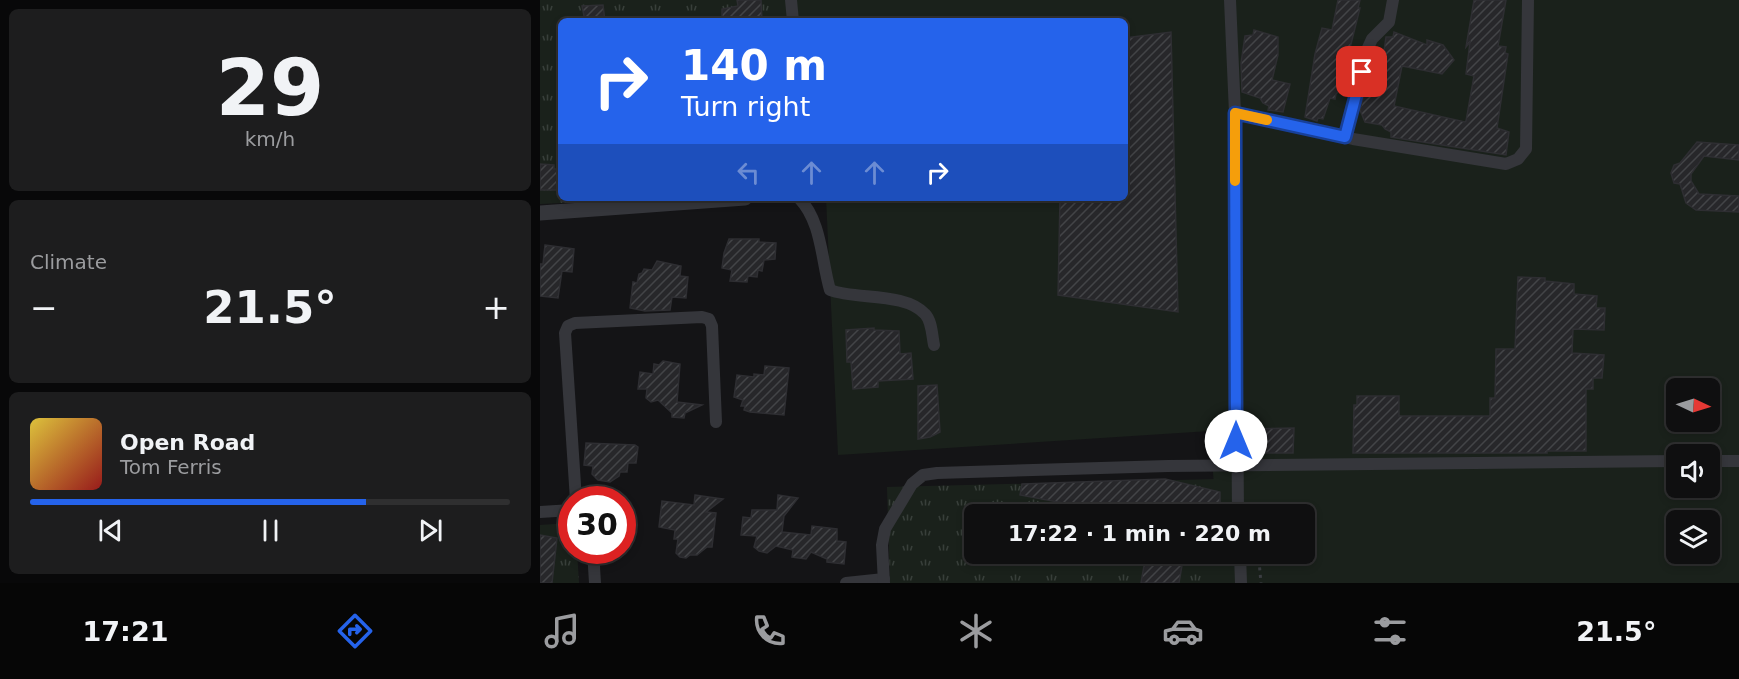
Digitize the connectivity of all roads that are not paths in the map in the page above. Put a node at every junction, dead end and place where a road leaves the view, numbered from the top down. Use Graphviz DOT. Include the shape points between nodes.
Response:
graph roads {
  1 [pos="791,0"];
  2 [pos="1230,0"];
  3 [pos="1393,0"];
  4 [pos="1528,0"];
  5 [pos="793,18"];
  6 [pos="1235,113"];
  7 [pos="1345,137"];
  8 [pos="704,201"];
  9 [pos="802,201"];
  10 [pos="540,213"];
  11 [pos="933,345"];
  12 [pos="716,422"];
  13 [pos="1666,461"];
  14 [pos="1720,461"];
  15 [pos="1739,461"];
  16 [pos="1236,465"];
  17 [pos="575,486"];
  18 [pos="1238,504"];
  19 [pos="558,511"];
  20 [pos="540,512"];
  21 [pos="594,564"];
  22 [pos="1240,564"];
  23 [pos="884,581"];
  24 [pos="595,583"];
  25 [pos="846,583"];
  26 [pos="1241,583"];
  1 -- 5 [label="street"];
  2 -- 6 [label="street"];
  3 -- 7 [label="street" via="1389,22 1367,50"];
  4 -- 7 [label="street" via="1526,149 1518,159 1506,164"];
  6 -- 7 [label="street"];
  6 -- 16 [label="street"];
  8 -- 10 [label="street"];
  9 -- 11 [label="street" via="815,223 830,290 913,306 930,323"];
  12 -- 17 [label="street" via="709,319 568,326 565,333"];
  13 -- 16 [label="street"];
  14 -- 15 [label="street"];
  16 -- 18 [label="street"];
  16 -- 23 [label="street" via="923,475 912,484 885,529"];
  19 -- 20 [label="street"];
  21 -- 24 [label="street"];
  22 -- 26 [label="street"];
  23 -- 25 [label="street"];
}
